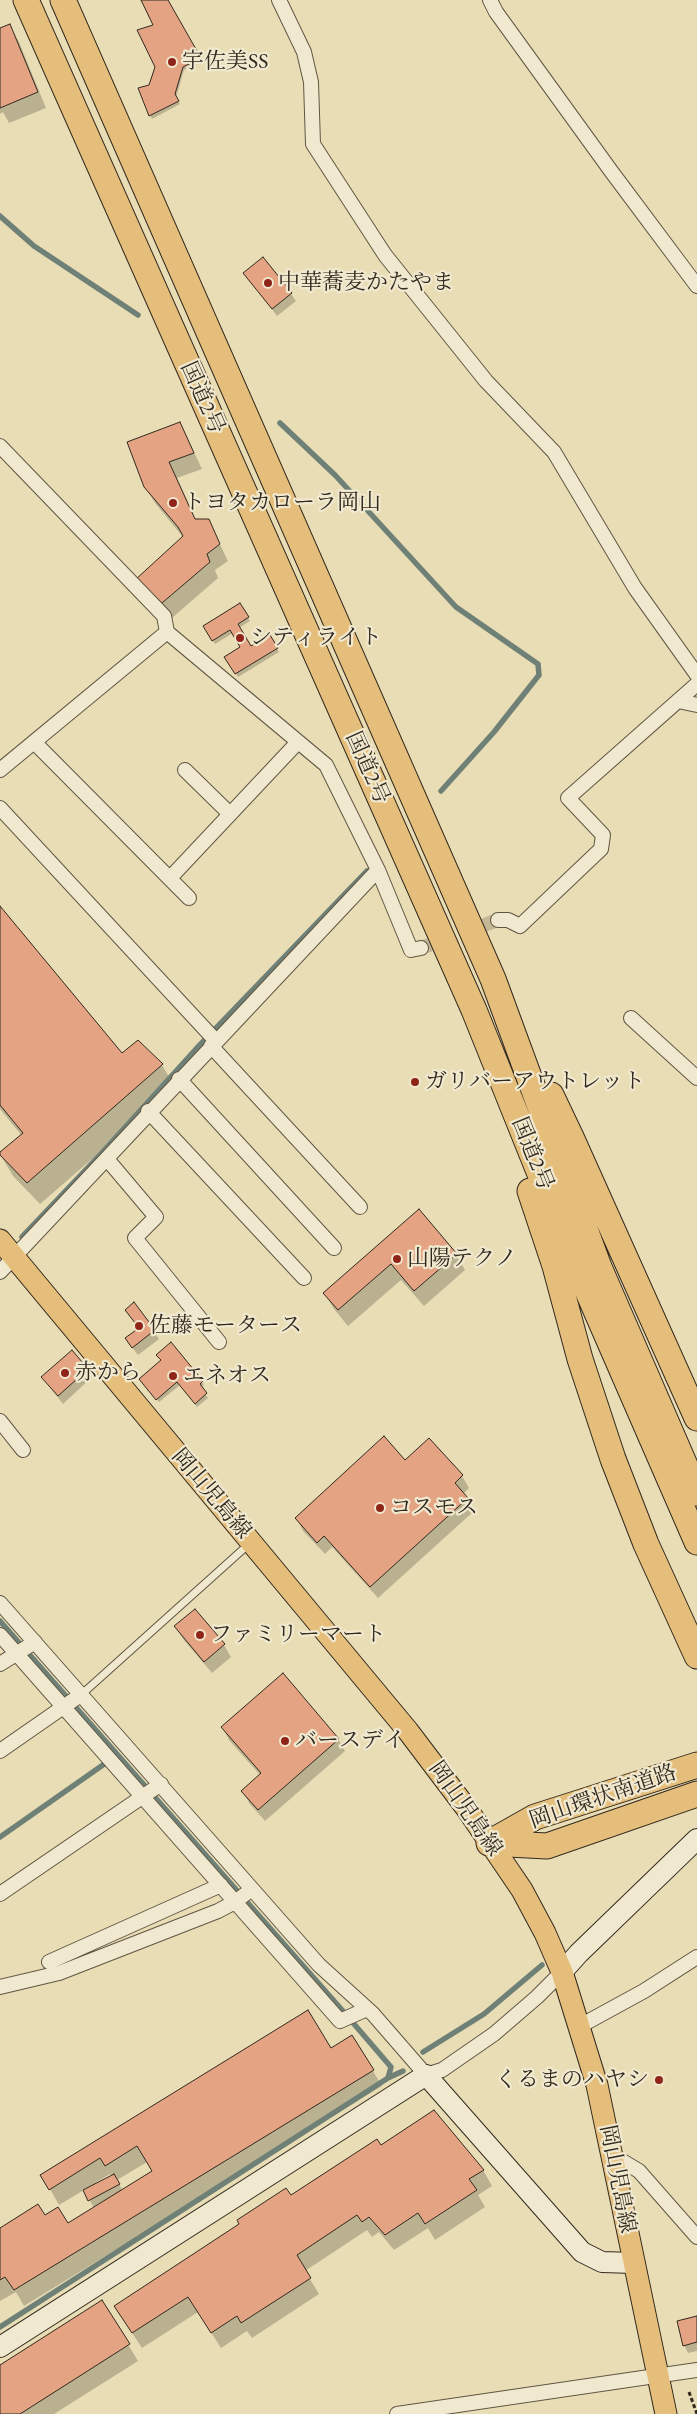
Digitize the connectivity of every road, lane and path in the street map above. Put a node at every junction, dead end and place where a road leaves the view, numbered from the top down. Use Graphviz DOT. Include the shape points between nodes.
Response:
graph roads {
  1 [pos="26,0"];
  2 [pos="63,0"];
  3 [pos="279,0"];
  4 [pos="490,0"];
  5 [pos="697,286"];
  6 [pos="0,446"];
  7 [pos="167,632"];
  8 [pos="697,674"];
  9 [pos="697,684"];
  10 [pos="678,700"];
  11 [pos="697,704"];
  12 [pos="34,742"];
  13 [pos="298,742"];
  14 [pos="2,764"];
  15 [pos="185,770"];
  16 [pos="0,808"];
  17 [pos="230,814"];
  18 [pos="378,870"];
  19 [pos="170,878"];
  20 [pos="189,898"];
  21 [pos="498,920"];
  22 [pos="421,948"];
  23 [pos="492,979"];
  24 [pos="474,1010"];
  25 [pos="631,1018"];
  26 [pos="211,1039"];
  27 [pos="697,1078"];
  28 [pos="179,1079"];
  29 [pos="148,1111"];
  30 [pos="107,1159"];
  31 [pos="360,1207"];
  32 [pos="334,1248"];
  33 [pos="4,1252"];
  34 [pos="304,1278"];
  35 [pos="219,1342"];
  36 [pos="697,1418"];
  37 [pos="0,1421"];
  38 [pos="24,1450"];
  39 [pos="697,1493"];
  40 [pos="251,1542"];
  41 [pos="697,1542"];
  42 [pos="0,1603"];
  43 [pos="0,1635"];
  44 [pos="26,1648"];
  45 [pos="697,1656"];
  46 [pos="0,1664"];
  47 [pos="72,1701"];
  48 [pos="0,1751"];
  49 [pos="697,1765"];
  50 [pos="152,1791"];
  51 [pos="697,1794"];
  52 [pos="697,1839"];
  53 [pos="489,1843"];
  54 [pos="221,1885"];
  55 [pos="0,1894"];
  56 [pos="244,1895"];
  57 [pos="697,1957"];
  58 [pos="49,1962"];
  59 [pos="562,1972"];
  60 [pos="0,1987"];
  61 [pos="362,2011"];
  62 [pos="580,2026"];
  63 [pos="426,2075"];
  64 [pos="614,2156"];
  65 [pos="697,2237"];
  66 [pos="634,2264"];
  67 [pos="0,2347"];
  68 [pos="697,2370"];
  69 [pos="658,2376"];
  70 [pos="689,2392"];
  71 [pos="665,2407"];
  72 [pos="397,2414"];
  73 [pos="696,2414"];
  1 -- 24 [label="highway, 国道2号"];
  2 -- 23 [label="highway, 国道2号"];
  3 -- 8 [label="street" via="304,52 314,115 313,144 385,255 486,380 554,452 635,588"];
  4 -- 5 [label="street" via="611,172"];
  6 -- 7 [label="street" via="164,616"];
  7 -- 12 [label="street"];
  7 -- 13 [label="street"];
  9 -- 10 [label="street"];
  10 -- 11 [label="street"];
  10 -- 21 [label="street" via="568,798 603,835 601,849 520,926 508,920"];
  12 -- 14 [label="street"];
  12 -- 19 [label="street"];
  13 -- 17 [label="street"];
  13 -- 18 [label="street" via="326,766"];
  15 -- 17 [label="street"];
  16 -- 26 [label="street"];
  17 -- 19 [label="street"];
  18 -- 22 [label="street" via="411,950"];
  18 -- 26 [label="street"];
  19 -- 20 [label="street"];
  23 -- 36 [label="highway" via="571,1137"];
  23 -- 39 [label="highway, 国道2号" via="600,1266"];
  24 -- 41 [label="highway, 国道2号" via="581,1276"];
  24 -- 45 [label="highway" via="613,1459 646,1544"];
  25 -- 27 [label="street"];
  26 -- 28 [label="street"];
  26 -- 31 [label="street"];
  28 -- 29 [label="street"];
  28 -- 32 [label="street"];
  29 -- 30 [label="street"];
  29 -- 34 [label="street"];
  30 -- 33 [label="street"];
  30 -- 35 [label="street" via="156,1217 135,1238"];
  33 -- 40 [label="main road, 岡山児島線"];
  37 -- 38 [label="street"];
  40 -- 47 [label="lane"];
  40 -- 53 [label="main road, 岡山児島線" via="408,1731"];
  42 -- 44 [label="street"];
  43 -- 44 [label="street"];
  44 -- 46 [label="street"];
  44 -- 47 [label="street"];
  44 -- 47 [label="street"];
  47 -- 48 [label="street"];
  47 -- 50 [label="street"];
  47 -- 50 [label="street" via="110,1760"];
  49 -- 53 [label="highway, 岡山環状南道路" via="535,1817"];
  50 -- 54 [label="street"];
  50 -- 55 [label="street"];
  50 -- 56 [label="street"];
  51 -- 53 [label="highway, 岡山環状南道路" via="546,1846"];
  52 -- 59 [label="street"];
  53 -- 59 [label="main road, 岡山児島線" via="522,1890"];
  54 -- 56 [label="street"];
  54 -- 58 [label="street"];
  56 -- 60 [label="street" via="59,1973"];
  56 -- 61 [label="street" via="319,1965"];
  56 -- 61 [label="street" via="340,2021"];
  57 -- 62 [label="street"];
  59 -- 62 [label="main road, 岡山児島線"];
  59 -- 63 [label="street" via="494,2034 442,2070"];
  61 -- 63 [label="street"];
  62 -- 64 [label="main road, 岡山児島線"];
  63 -- 66 [label="street" via="582,2252 602,2262"];
  63 -- 67 [label="street"];
  64 -- 65 [label="street" via="639,2171"];
  64 -- 66 [label="main road, 岡山児島線"];
  66 -- 69 [label="main road, 岡山児島線"];
  68 -- 69 [label="street"];
  69 -- 71 [label="main road, 岡山児島線"];
  69 -- 72 [label="street"];
  70 -- 73 [label="path"];
}
